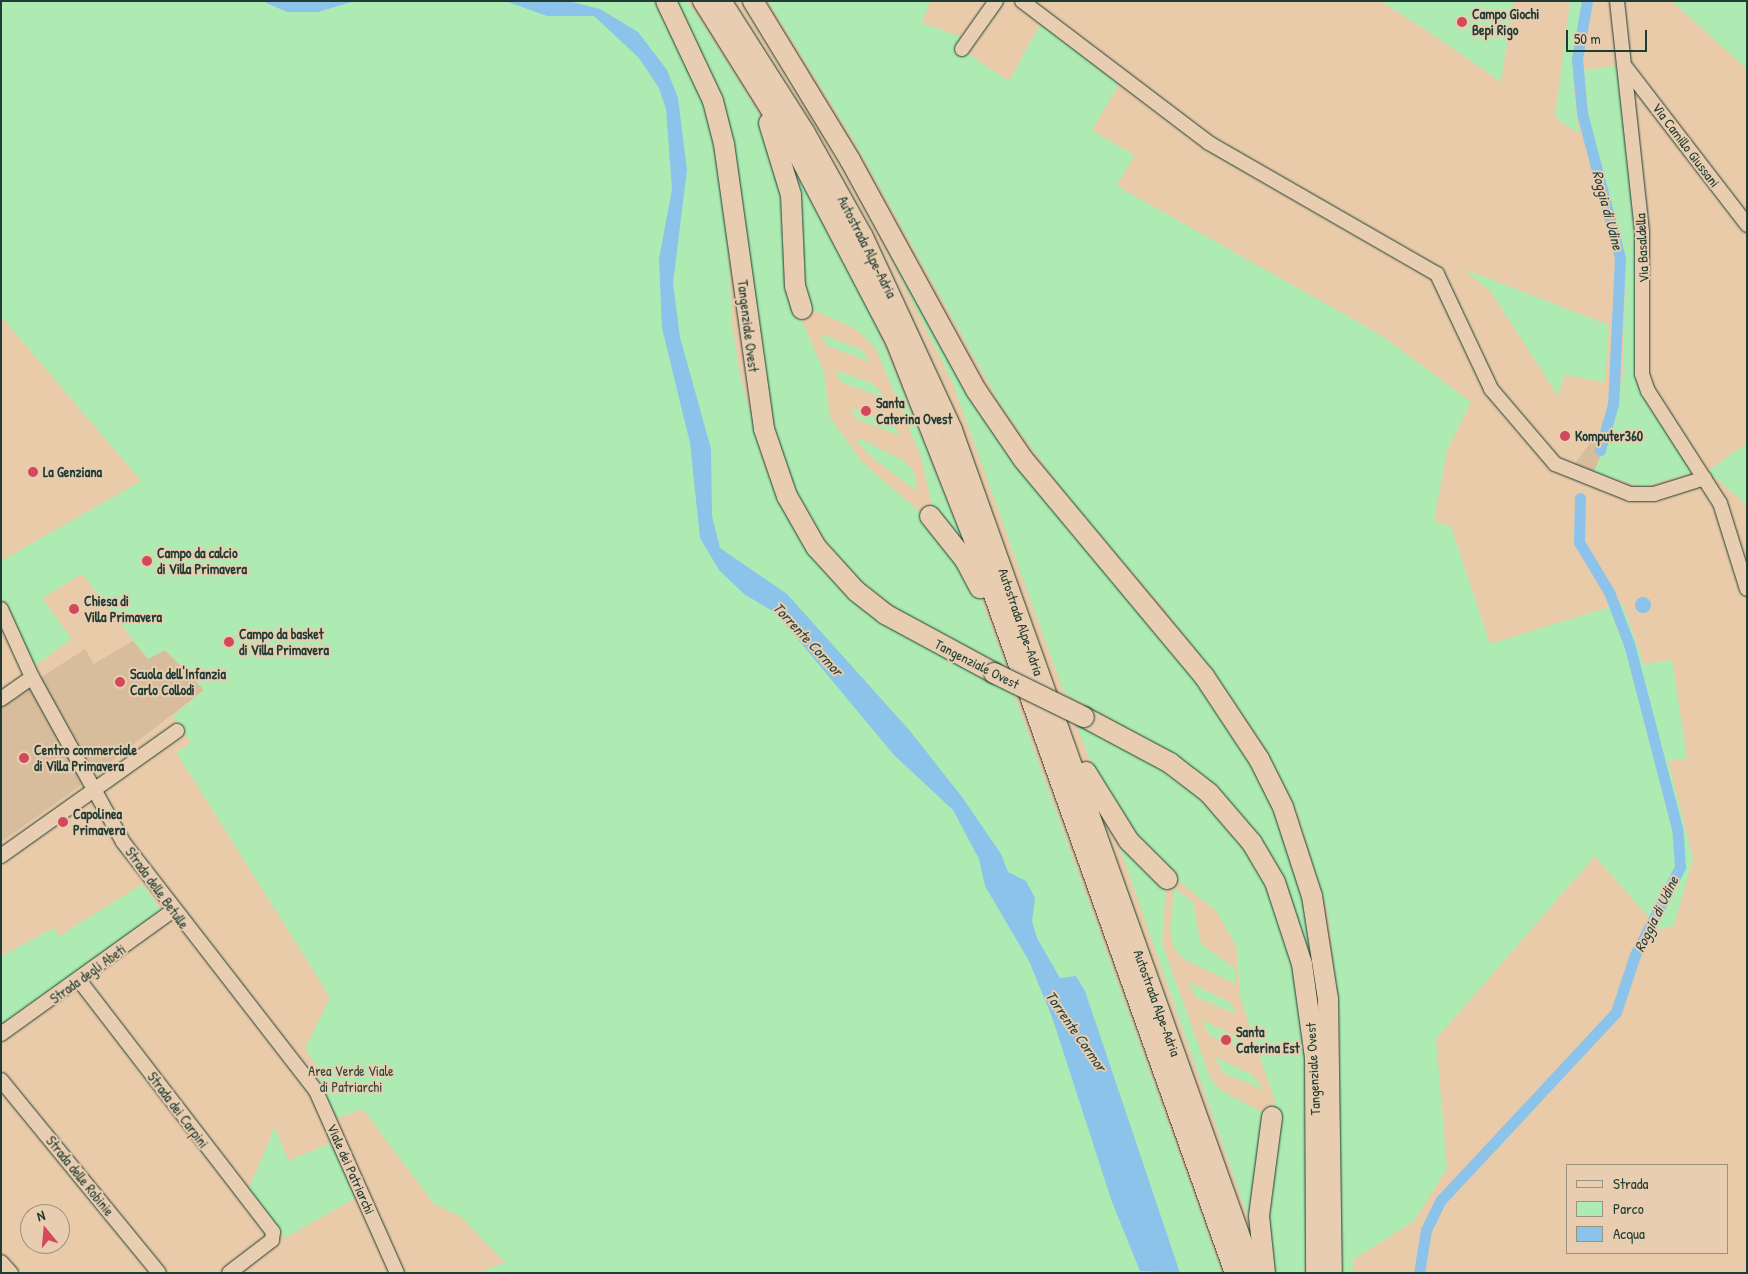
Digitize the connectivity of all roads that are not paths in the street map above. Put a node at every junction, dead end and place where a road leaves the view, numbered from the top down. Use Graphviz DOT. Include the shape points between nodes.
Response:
graph roads {
  1 [pos="666,1"];
  2 [pos="704,1"];
  3 [pos="721,1"];
  4 [pos="754,1"];
  5 [pos="996,1"];
  6 [pos="1022,1"];
  7 [pos="1617,1"];
  8 [pos="962,49"];
  9 [pos="1624,65"];
  10 [pos="756,81"];
  11 [pos="1747,225"];
  12 [pos="802,309"];
  13 [pos="1704,478"];
  14 [pos="930,516"];
  15 [pos="1744,564"];
  16 [pos="1747,589"];
  17 [pos="1,609"];
  18 [pos="1029,645"];
  19 [pos="1020,669"];
  20 [pos="32,677"];
  21 [pos="1,699"];
  22 [pos="178,731"];
  23 [pos="93,791"];
  24 [pos="1,856"];
  25 [pos="1167,879"];
  26 [pos="172,911"];
  27 [pos="79,980"];
  28 [pos="1,1034"];
  29 [pos="300,1068"];
  30 [pos="1,1080"];
  31 [pos="1272,1117"];
  32 [pos="1,1262"];
  33 [pos="11,1273"];
  34 [pos="159,1273"];
  35 [pos="229,1273"];
  36 [pos="397,1273"];
  37 [pos="1235,1273"];
  38 [pos="1253,1273"];
  39 [pos="1265,1273"];
  40 [pos="1316,1273"];
  41 [pos="1332,1273"];
  1 -- 40 [label="highway, Tangenziale Ovest, bridge" via="697,63 724,144 764,430 787,496 816,547 856,591 885,614 1170,763 1209,793 1252,843 1275,882 1302,964 1315,1058"];
  2 -- 10 [label="highway, Autostrada Alpe-Adria"];
  3 -- 18 [label="highway, Autostrada Alpe-Adria" via="834,183 904,321 952,430"];
  4 -- 41 [label="highway, Tangenziale Ovest" via="850,160 976,390 1029,467 1204,676 1259,759 1283,807 1312,896 1328,999"];
  5 -- 8 [label="street"];
  6 -- 13 [label="street" via="1209,143 1437,274 1491,389 1555,464 1630,494 1654,494"];
  7 -- 9 [label="street, Via Basaldella"];
  9 -- 11 [label="street, Via Camillo Giussani"];
  9 -- 13 [label="street, Via Basaldella" via="1642,232 1642,374 1648,391"];
  10 -- 12 [label="highway" via="791,195 794,286"];
  10 -- 19 [label="highway, Autostrada Alpe-Adria" via="822,195 895,339 938,442"];
  13 -- 15 [label="street, Via Basaldella" via="1720,503"];
  14 -- 19 [label="highway" via="975,576 1002,648"];
  15 -- 16 [label="street, Via Basaldella"];
  17 -- 20 [label="street, Strada delle Betulle"];
  18 -- 25 [label="highway" via="1052,680 1100,800 1129,841"];
  18 -- 38 [label="highway, Autostrada Alpe-Adria"];
  19 -- 37 [label="highway, Autostrada Alpe-Adria"];
  20 -- 21 [label="street"];
  20 -- 23 [label="street, Strada delle Betulle"];
  22 -- 23 [label="street"];
  23 -- 24 [label="street"];
  23 -- 26 [label="street, Strada delle Betulle"];
  26 -- 27 [label="street, Strada degli Abeti"];
  26 -- 29 [label="street, Strada delle Betulle"];
  27 -- 28 [label="street, Strada degli Abeti"];
  27 -- 35 [label="street, Strada dei Carpini" via="273,1232 272,1240"];
  29 -- 36 [label="street, Viale dei Patriarchi" via="316,1091"];
  30 -- 34 [label="street, Strada delle Robinie"];
  31 -- 39 [label="highway" via="1259,1216"];
  32 -- 33 [label="street"];
}
